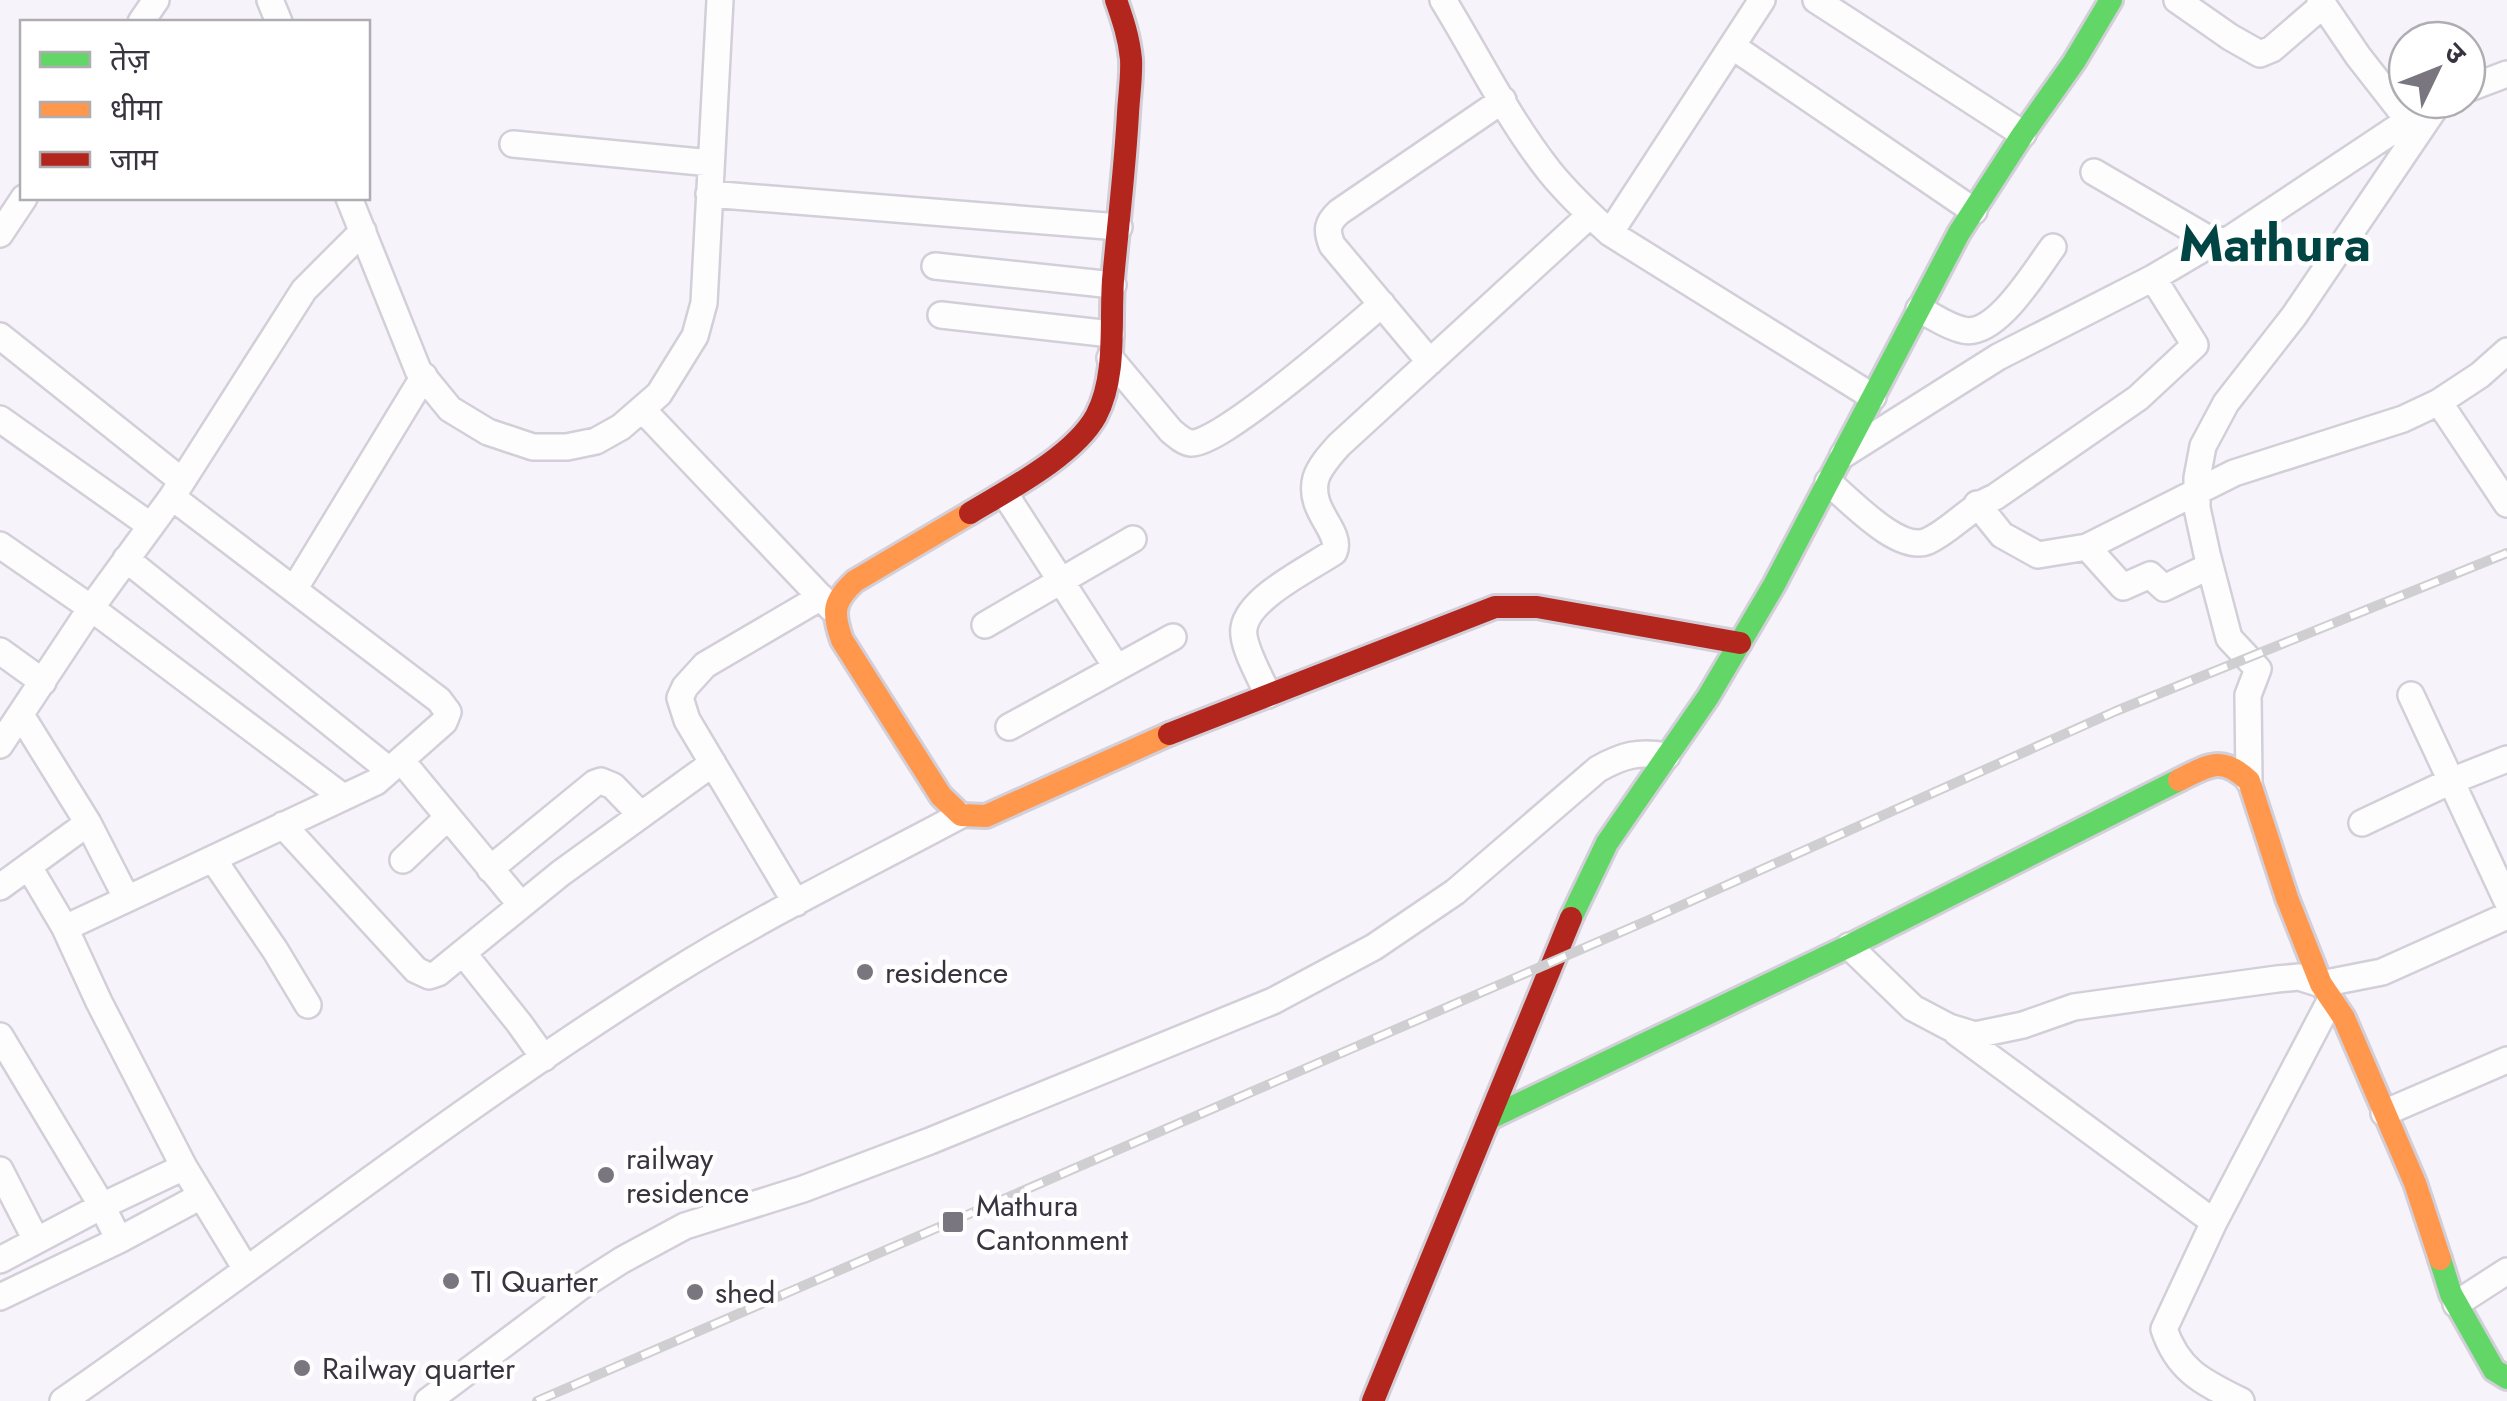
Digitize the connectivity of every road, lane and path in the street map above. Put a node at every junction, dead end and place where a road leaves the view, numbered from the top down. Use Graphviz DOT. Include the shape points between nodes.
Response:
graph roads {
  1 [pos="720,0"];
  2 [pos="1116,0"];
  3 [pos="1443,0"];
  4 [pos="1762,0"];
  5 [pos="1816,0"];
  6 [pos="2111,0"];
  7 [pos="2177,0"];
  8 [pos="2322,2"];
  9 [pos="1732,46"];
  10 [pos="2387,93"];
  11 [pos="1502,100"];
  12 [pos="2408,120"];
  13 [pos="2428,120"];
  14 [pos="2023,134"];
  15 [pos="513,144"];
  16 [pos="711,163"];
  17 [pos="2094,172"];
  18 [pos="710,194"];
  19 [pos="350,200"];
  20 [pos="14,202"];
  21 [pos="1974,211"];
  22 [pos="1590,216"];
  23 [pos="1118,227"];
  24 [pos="363,231"];
  25 [pos="1610,233"];
  26 [pos="0,234"];
  27 [pos="2214,242"];
  28 [pos="2054,247"];
  29 [pos="935,266"];
  30 [pos="2153,278"];
  31 [pos="1113,285"];
  32 [pos="1382,304"];
  33 [pos="1919,309"];
  34 [pos="941,315"];
  35 [pos="0,336"];
  36 [pos="1110,346"];
  37 [pos="2507,351"];
  38 [pos="1430,362"];
  39 [pos="424,376"];
  40 [pos="1873,396"];
  41 [pos="2439,402"];
  42 [pos="642,409"];
  43 [pos="0,419"];
  44 [pos="1842,455"];
  45 [pos="1828,482"];
  46 [pos="177,489"];
  47 [pos="2197,490"];
  48 [pos="1005,494"];
  49 [pos="1978,504"];
  50 [pos="2507,504"];
  51 [pos="151,526"];
  52 [pos="1133,540"];
  53 [pos="0,545"];
  54 [pos="2087,547"];
  55 [pos="126,559"];
  56 [pos="2210,566"];
  57 [pos="1062,582"];
  58 [pos="295,588"];
  59 [pos="827,604"];
  60 [pos="91,608"];
  61 [pos="985,625"];
  62 [pos="1174,637"];
  63 [pos="1740,642"];
  64 [pos="0,651"];
  65 [pos="1117,668"];
  66 [pos="42,682"];
  67 [pos="1268,695"];
  68 [pos="2410,695"];
  69 [pos="21,715"];
  70 [pos="1009,728"];
  71 [pos="0,745"];
  72 [pos="1666,756"];
  73 [pos="2507,759"];
  74 [pos="713,764"];
  75 [pos="395,765"];
  76 [pos="2249,781"];
  77 [pos="2450,781"];
  78 [pos="342,797"];
  79 [pos="641,815"];
  80 [pos="961,815"];
  81 [pos="448,817"];
  82 [pos="88,824"];
  83 [pos="2362,824"];
  84 [pos="283,825"];
  85 [pos="214,859"];
  86 [pos="402,860"];
  87 [pos="29,867"];
  88 [pos="490,868"];
  89 [pos="0,888"];
  90 [pos="127,899"];
  91 [pos="2507,901"];
  92 [pos="796,903"];
  93 [pos="521,905"];
  94 [pos="2507,916"];
  95 [pos="64,928"];
  96 [pos="1849,946"];
  97 [pos="463,953"];
  98 [pos="2326,992"];
  99 [pos="308,1005"];
  100 [pos="1949,1027"];
  101 [pos="0,1036"];
  102 [pos="544,1058"];
  103 [pos="2507,1060"];
  104 [pos="2384,1113"];
  105 [pos="1490,1118"];
  106 [pos="184,1166"];
  107 [pos="0,1170"];
  108 [pos="201,1196"];
  109 [pos="102,1206"];
  110 [pos="2214,1222"];
  111 [pos="36,1240"];
  112 [pos="119,1240"];
  113 [pos="0,1260"];
  114 [pos="246,1269"];
  115 [pos="2507,1271"];
  116 [pos="0,1297"];
  117 [pos="2456,1304"];
  118 [pos="2507,1378"];
  119 [pos="63,1401"];
  120 [pos="428,1401"];
  121 [pos="1373,1401"];
  122 [pos="2241,1401"];
  1 -- 16 [label="street"];
  2 -- 23 [label="street" via="1130,62"];
  3 -- 11 [label="street"];
  4 -- 9 [label="street"];
  5 -- 14 [label="street"];
  6 -- 14 [label="street"];
  7 -- 8 [label="street" via="2260,54"];
  8 -- 10 [label="street"];
  9 -- 21 [label="street"];
  9 -- 25 [label="street"];
  11 -- 22 [label="street" via="1551,173"];
  11 -- 32 [label="street" via="1331,219 1332,245"];
  12 -- 27 [label="street" via="2230,239"];
  13 -- 47 [label="street" via="2226,403 2204,446"];
  14 -- 21 [label="street"];
  15 -- 16 [label="street"];
  16 -- 18 [label="street"];
  17 -- 27 [label="street"];
  18 -- 23 [label="street"];
  18 -- 42 [label="street" via="704,303 694,336 660,394"];
  19 -- 24 [label="street"];
  20 -- 26 [label="street"];
  21 -- 33 [label="street"];
  22 -- 25 [label="street"];
  22 -- 38 [label="street"];
  23 -- 31 [label="street"];
  24 -- 39 [label="street"];
  24 -- 46 [label="street" via="304,290"];
  25 -- 40 [label="street"];
  27 -- 30 [label="street"];
  28 -- 33 [label="street" via="2005,310 1980,330 1965,331"];
  29 -- 31 [label="street"];
  30 -- 44 [label="street" via="1998,357"];
  30 -- 49 [label="street" via="2195,345 2138,398"];
  31 -- 36 [label="street"];
  32 -- 36 [label="street" via="1275,394 1191,443 1170,431"];
  32 -- 38 [label="street"];
  33 -- 40 [label="street"];
  34 -- 36 [label="street"];
  35 -- 46 [label="street"];
  36 -- 48 [label="street" via="1096,415 1083,434"];
  37 -- 41 [label="street"];
  38 -- 67 [label="street" via="1339,446 1316,477 1314,496 1338,544 1334,552 1251,610 1245,641"];
  39 -- 42 [label="street" via="450,409 488,432 533,447 596,441"];
  39 -- 58 [label="street"];
  40 -- 44 [label="street"];
  41 -- 47 [label="street"];
  41 -- 50 [label="street"];
  42 -- 59 [label="street"];
  43 -- 51 [label="street"];
  44 -- 45 [label="street"];
  45 -- 49 [label="street" via="1909,544 1929,540"];
  45 -- 63 [label="street"];
  46 -- 51 [label="street"];
  46 -- 58 [label="street"];
  47 -- 54 [label="street"];
  47 -- 56 [label="street"];
  48 -- 57 [label="street"];
  48 -- 59 [label="street"];
  49 -- 54 [label="street" via="2002,535 2038,555"];
  51 -- 55 [label="street"];
  52 -- 57 [label="street"];
  53 -- 60 [label="street"];
  54 -- 56 [label="street" via="2123,587 2150,575 2164,588"];
  55 -- 60 [label="street"];
  55 -- 75 [label="street"];
  56 -- 76 [label="street" via="2229,638 2258,669 2248,695"];
  57 -- 61 [label="street"];
  57 -- 65 [label="street"];
  58 -- 75 [label="street" via="445,706 444,722"];
  59 -- 74 [label="street" via="705,665 684,687 686,720"];
  59 -- 80 [label="street" via="842,640 941,796"];
  60 -- 66 [label="street"];
  60 -- 78 [label="street"];
  62 -- 65 [label="street"];
  63 -- 67 [label="street" via="1537,607 1494,607"];
  63 -- 72 [label="street"];
  64 -- 66 [label="street"];
  65 -- 70 [label="street"];
  66 -- 69 [label="street"];
  67 -- 80 [label="street" via="986,816"];
  68 -- 77 [label="street"];
  69 -- 71 [label="street"];
  69 -- 82 [label="street"];
  72 -- 105 [label="street" via="1607,843"];
  72 -- 120 [label="street" via="1644,752 1598,769 1454,892 1374,948 1273,1000 930,1141 684,1226 580,1286"];
  73 -- 77 [label="street"];
  74 -- 79 [label="street"];
  74 -- 92 [label="street"];
  75 -- 78 [label="street"];
  75 -- 81 [label="street"];
  76 -- 96 [label="street" via="2234,767 2205,767"];
  76 -- 98 [label="street"];
  77 -- 83 [label="street"];
  77 -- 91 [label="street"];
  78 -- 84 [label="street"];
  79 -- 88 [label="street" via="601,781"];
  79 -- 93 [label="street"];
  80 -- 92 [label="street"];
  81 -- 86 [label="street"];
  81 -- 88 [label="street"];
  82 -- 87 [label="street"];
  82 -- 90 [label="street"];
  84 -- 85 [label="street"];
  84 -- 97 [label="street" via="416,970 438,973"];
  85 -- 90 [label="street"];
  85 -- 99 [label="street"];
  87 -- 89 [label="street"];
  87 -- 95 [label="street"];
  88 -- 93 [label="street"];
  90 -- 95 [label="street"];
  92 -- 102 [label="street" via="670,974"];
  93 -- 97 [label="street"];
  94 -- 98 [label="street"];
  95 -- 106 [label="street"];
  96 -- 100 [label="street" via="1912,1008"];
  96 -- 105 [label="street"];
  97 -- 102 [label="street"];
  98 -- 100 [label="street" via="2300,977 2277,978 2074,1007 1975,1035"];
  98 -- 104 [label="street"];
  98 -- 110 [label="street"];
  100 -- 110 [label="street"];
  101 -- 109 [label="street"];
  102 -- 114 [label="street"];
  103 -- 104 [label="street"];
  104 -- 117 [label="street"];
  105 -- 121 [label="street"];
  106 -- 108 [label="street"];
  106 -- 109 [label="street"];
  107 -- 111 [label="street"];
  108 -- 112 [label="street"];
  108 -- 114 [label="street"];
  109 -- 111 [label="street"];
  109 -- 112 [label="street"];
  110 -- 122 [label="street" via="2164,1329 2188,1372"];
  111 -- 113 [label="street"];
  112 -- 116 [label="street"];
  114 -- 119 [label="street"];
  115 -- 117 [label="street"];
  117 -- 118 [label="street" via="2494,1370"];
}
